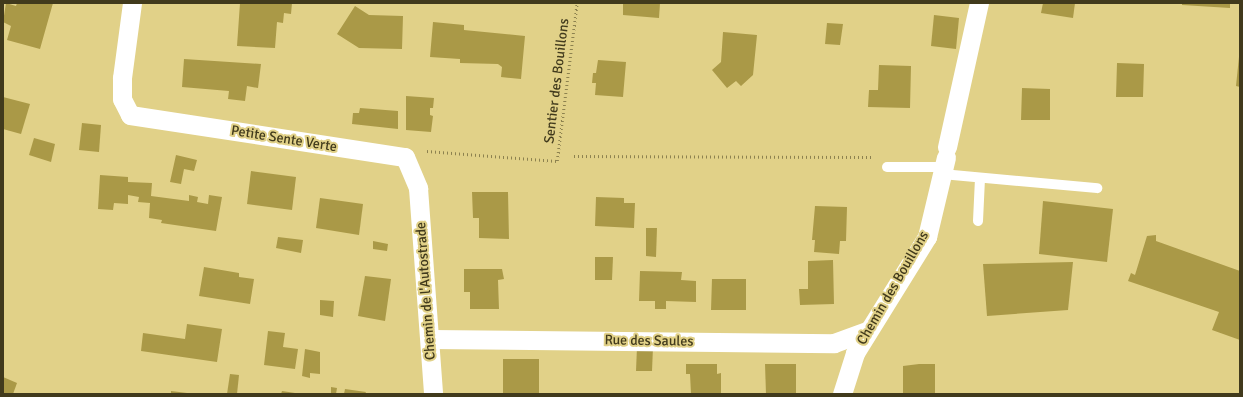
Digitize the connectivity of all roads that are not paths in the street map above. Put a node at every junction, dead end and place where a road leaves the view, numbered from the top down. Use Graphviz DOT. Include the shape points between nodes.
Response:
graph roads {
  1 [pos="132,3"];
  2 [pos="979,3"];
  3 [pos="944,161"];
  4 [pos="887,167"];
  5 [pos="980,178"];
  6 [pos="418,188"];
  7 [pos="1097,188"];
  8 [pos="978,221"];
  9 [pos="867,331"];
  10 [pos="430,339"];
  11 [pos="433,394"];
  12 [pos="842,394"];
  1 -- 6 [label="street, Petite Sente Verte" via="122,78 122,99 130,115 406,157"];
  2 -- 3 [label="street, Chemin des Bouillons"];
  3 -- 4 [label="lane"];
  3 -- 5 [label="lane"];
  3 -- 9 [label="street, Chemin des Bouillons" via="927,237"];
  5 -- 7 [label="lane"];
  5 -- 8 [label="lane"];
  6 -- 10 [label="street, Chemin de l'Autostrade"];
  9 -- 10 [label="street, Rue des Saules" via="834,342"];
  9 -- 12 [label="street, Chemin des Bouillons" via="855,353"];
  10 -- 11 [label="street, Chemin de l'Autostrade"];
}
